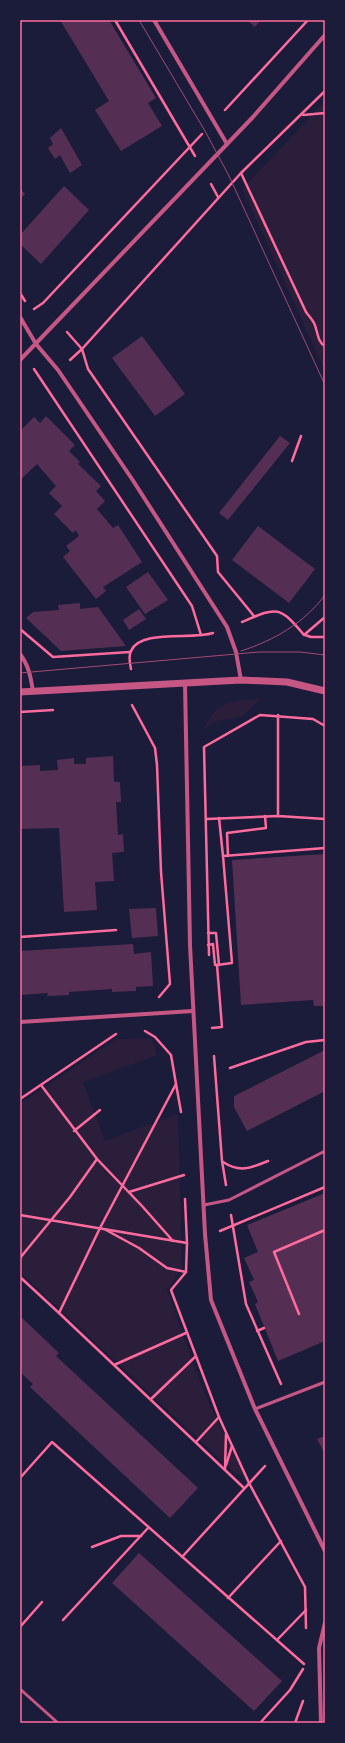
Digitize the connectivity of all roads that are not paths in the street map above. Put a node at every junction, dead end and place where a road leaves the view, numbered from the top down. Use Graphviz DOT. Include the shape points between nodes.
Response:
graph roads {
  1 [pos="154,20"];
  2 [pos="325,35"];
  3 [pos="226,144"];
  4 [pos="20,317"];
  5 [pos="36,344"];
  6 [pos="20,360"];
  7 [pos="20,654"];
  8 [pos="241,680"];
  9 [pos="185,683"];
  10 [pos="325,691"];
  11 [pos="20,692"];
  12 [pos="33,692"];
  13 [pos="193,1011"];
  14 [pos="20,1022"];
  15 [pos="325,1151"];
  16 [pos="204,1205"];
  17 [pos="325,1382"];
  18 [pos="255,1409"];
  19 [pos="325,1550"];
  20 [pos="325,1623"];
  21 [pos="20,1689"];
  22 [pos="322,1694"];
  23 [pos="58,1723"];
  24 [pos="321,1723"];
  1 -- 3 [label="street"];
  2 -- 3 [label="street"];
  3 -- 5 [label="street"];
  4 -- 5 [label="street"];
  5 -- 6 [label="street"];
  5 -- 8 [label="street" via="58,370 132,479 228,627"];
  7 -- 12 [label="street" via="30,673"];
  8 -- 9 [label="street"];
  8 -- 10 [label="street" via="287,682"];
  9 -- 12 [label="street"];
  9 -- 13 [label="street"];
  11 -- 12 [label="street"];
  13 -- 14 [label="street"];
  13 -- 16 [label="street"];
  15 -- 16 [label="lane" via="229,1200"];
  16 -- 18 [label="street" via="211,1300"];
  17 -- 18 [label="lane"];
  18 -- 19 [label="street"];
  20 -- 22 [label="street" via="319,1648"];
  21 -- 23 [label="lane"];
  22 -- 24 [label="street"];
}
